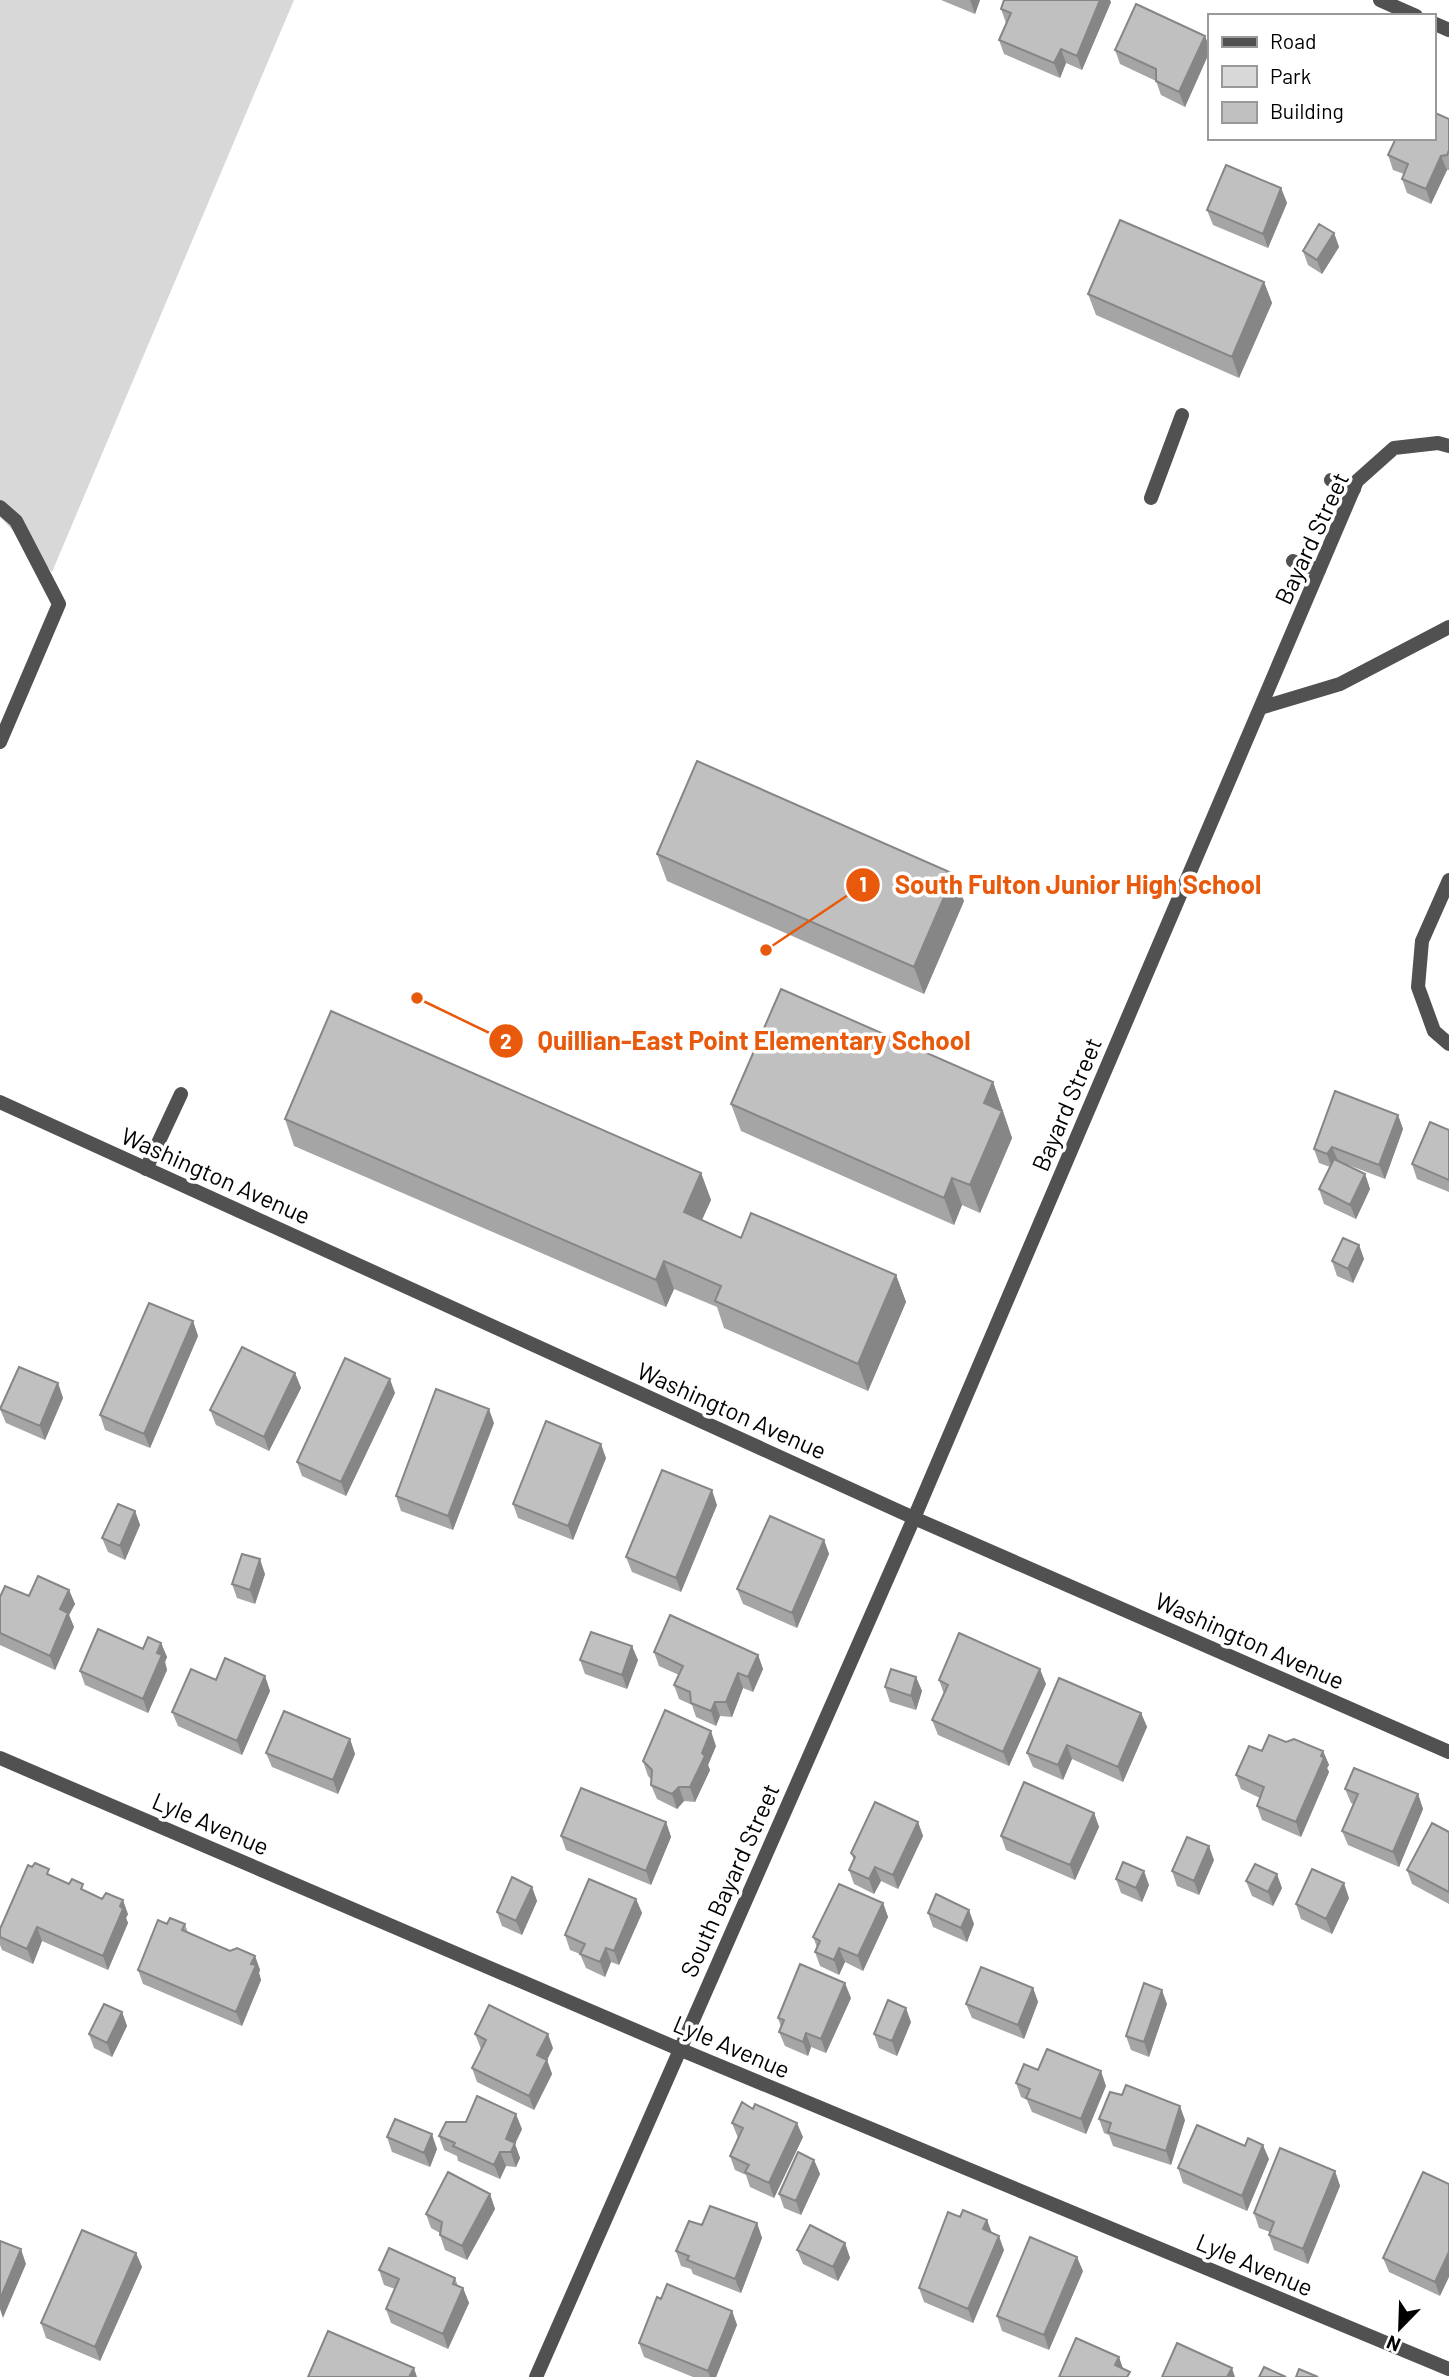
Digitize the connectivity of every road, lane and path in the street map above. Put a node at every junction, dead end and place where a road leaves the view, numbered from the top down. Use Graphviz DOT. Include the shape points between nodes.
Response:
graph roads {
  1 [pos="1380,0"];
  2 [pos="1412,14"];
  3 [pos="1182,415"];
  4 [pos="1449,446"];
  5 [pos="1331,480"];
  6 [pos="1354,489"];
  7 [pos="1151,498"];
  8 [pos="0,507"];
  9 [pos="1293,561"];
  10 [pos="1319,570"];
  11 [pos="1449,627"];
  12 [pos="1260,708"];
  13 [pos="0,742"];
  14 [pos="1449,880"];
  15 [pos="1449,1044"];
  16 [pos="181,1094"];
  17 [pos="0,1102"];
  18 [pos="146,1168"];
  19 [pos="914,1518"];
  20 [pos="1449,1752"];
  21 [pos="0,1758"];
  22 [pos="679,2049"];
  23 [pos="1449,2369"];
  24 [pos="536,2377"];
  1 -- 2 [label="street"];
  3 -- 7 [label="street"];
  4 -- 6 [label="street, Bayard Street" via="1394,448"];
  5 -- 6 [label="street"];
  6 -- 10 [label="street, Bayard Street"];
  8 -- 13 [label="street" via="16,521 59,604"];
  9 -- 10 [label="street"];
  10 -- 12 [label="street, Bayard Street"];
  11 -- 12 [label="street" via="1340,684"];
  12 -- 19 [label="street, Bayard Street"];
  14 -- 15 [label="street" via="1422,941 1418,987 1434,1031"];
  16 -- 18 [label="street"];
  17 -- 18 [label="street, Washington Avenue"];
  18 -- 19 [label="street, Washington Avenue"];
  19 -- 20 [label="street, Washington Avenue"];
  19 -- 22 [label="street, South Bayard Street"];
  21 -- 22 [label="street, Lyle Avenue"];
  22 -- 23 [label="street, Lyle Avenue"];
  22 -- 24 [label="street, South Bayard Street"];
}
